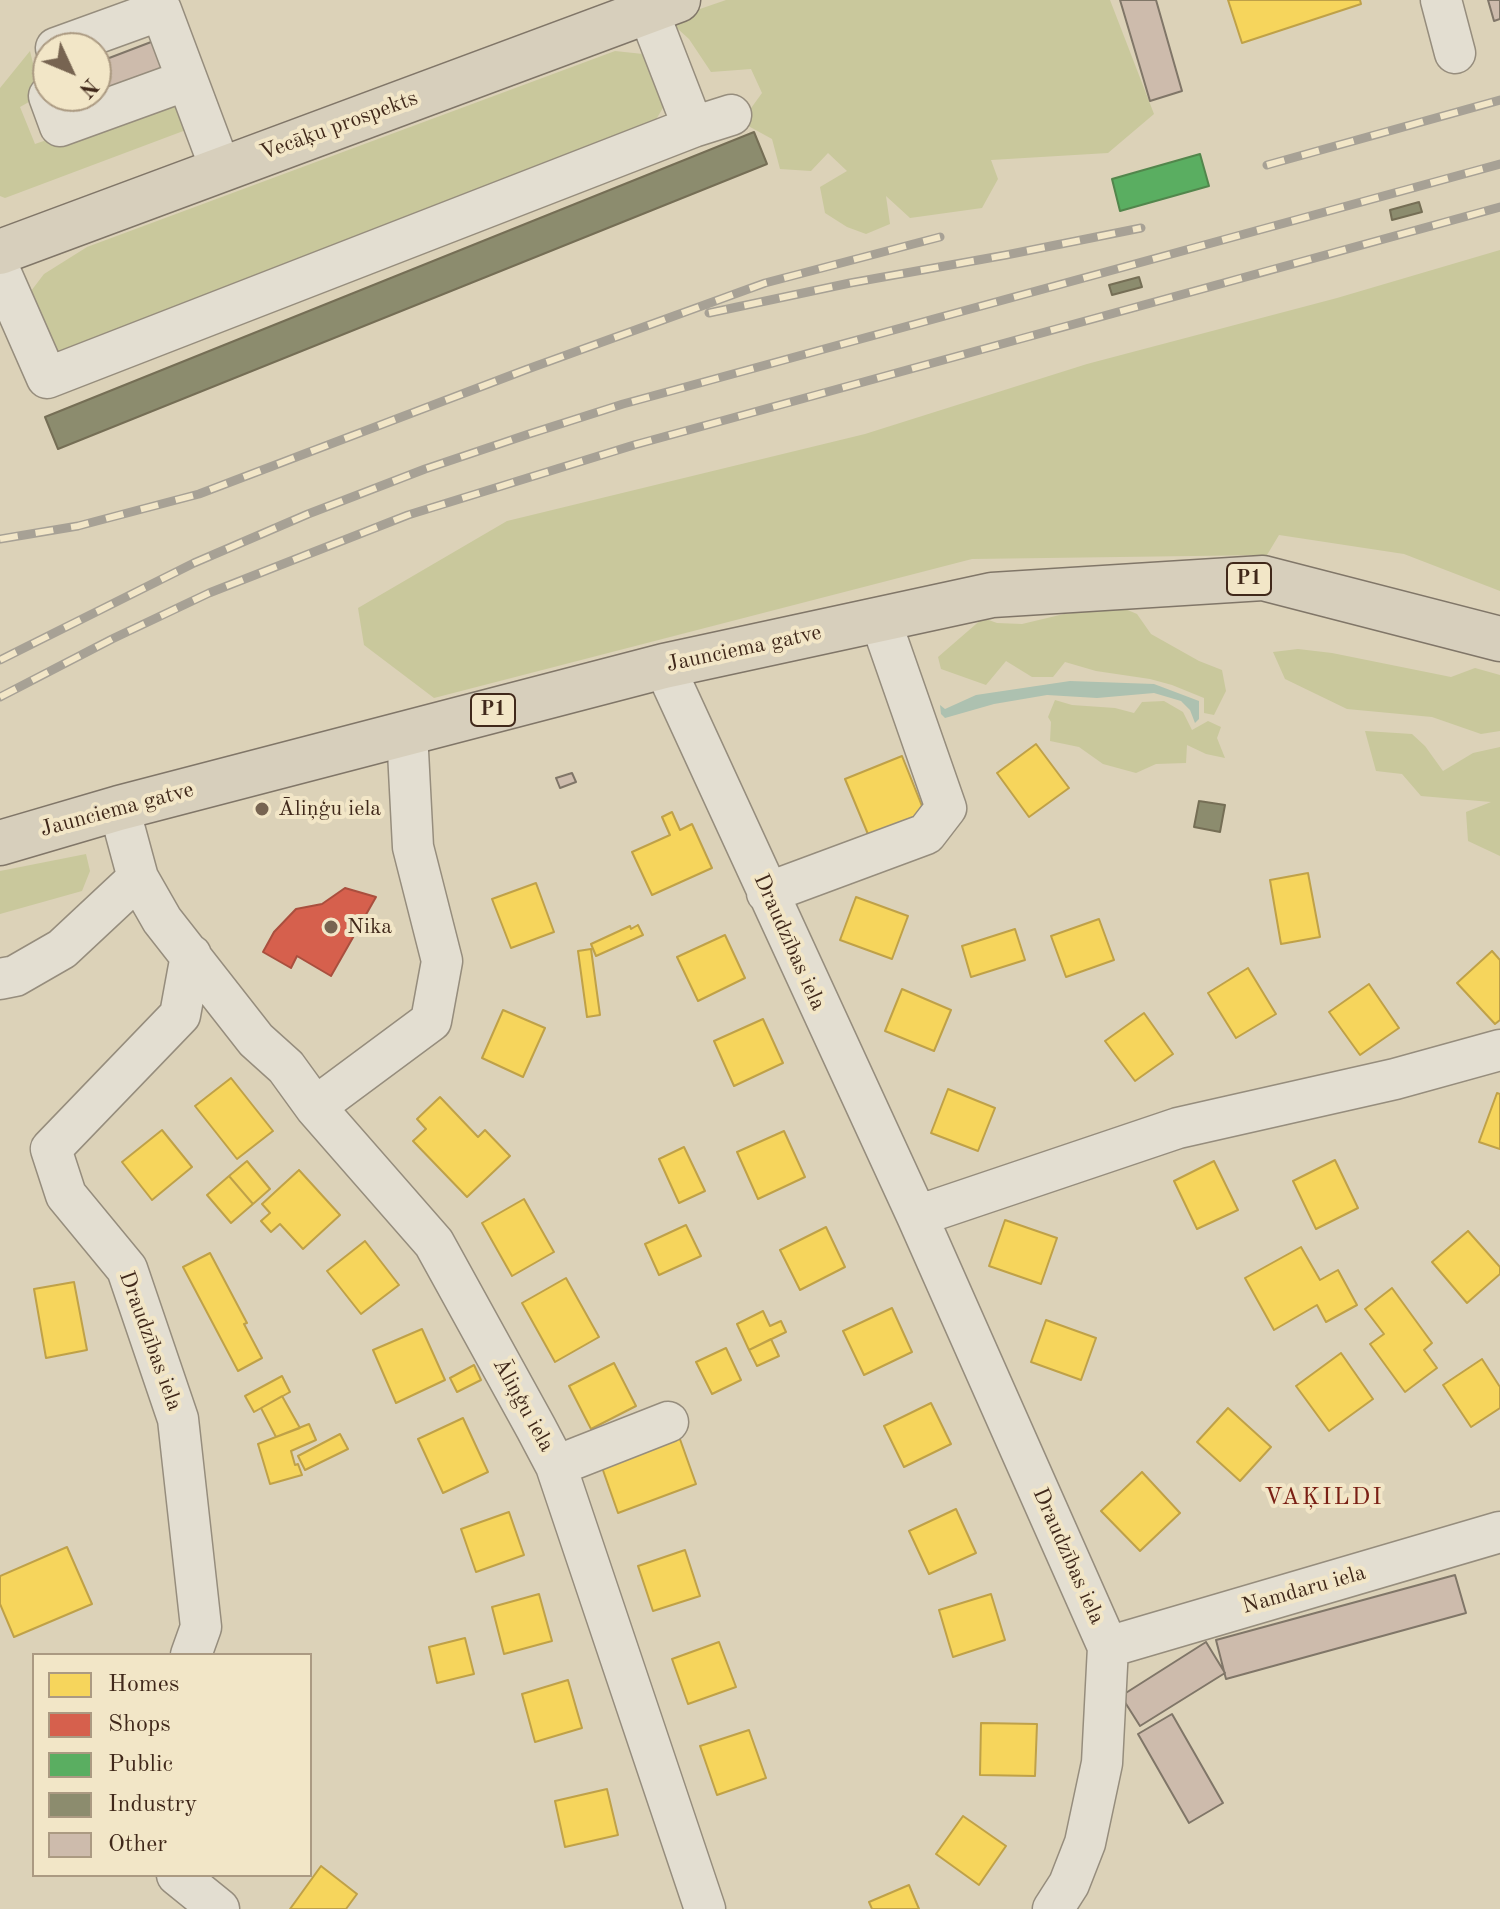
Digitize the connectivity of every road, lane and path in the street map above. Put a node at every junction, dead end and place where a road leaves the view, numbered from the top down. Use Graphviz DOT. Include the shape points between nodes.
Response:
graph roads {
  1 [pos="1441,0"];
  2 [pos="663,6"];
  3 [pos="100,32"];
  4 [pos="1455,53"];
  5 [pos="187,80"];
  6 [pos="112,107"];
  7 [pos="55,112"];
  8 [pos="99,112"];
  9 [pos="731,115"];
  10 [pos="693,127"];
  11 [pos="221,170"];
  12 [pos="0,252"];
  13 [pos="0,271"];
  14 [pos="880,619"];
  15 [pos="1500,639"];
  16 [pos="664,666"];
  17 [pos="407,732"];
  18 [pos="119,808"];
  19 [pos="0,843"];
  20 [pos="138,878"];
  21 [pos="767,893"];
  22 [pos="191,955"];
  23 [pos="0,979"];
  24 [pos="1500,1050"];
  25 [pos="315,1107"];
  26 [pos="917,1216"];
  27 [pos="668,1422"];
  28 [pos="556,1466"];
  29 [pos="1500,1532"];
  30 [pos="1108,1647"];
  31 [pos="192,1653"];
  32 [pos="179,1877"];
  33 [pos="219,1909"];
  34 [pos="705,1909"];
  35 [pos="1053,1909"];
  1 -- 4 [label="street"];
  2 -- 10 [label="street"];
  2 -- 11 [label="main road, Vecāķu prospekts"];
  3 -- 5 [label="street" via="161,10"];
  5 -- 6 [label="street"];
  5 -- 11 [label="street"];
  7 -- 8 [label="street" via="60,126"];
  9 -- 10 [label="street"];
  10 -- 13 [label="street" via="47,378"];
  11 -- 12 [label="main road, Vecāķu prospekts"];
  14 -- 15 [label="main road, Jaunciema gatve / P1" via="992,595 1263,578"];
  14 -- 16 [label="main road, Jaunciema gatve / P1"];
  14 -- 21 [label="street" via="946,808 926,834"];
  16 -- 17 [label="main road, Jaunciema gatve / P1"];
  16 -- 21 [label="street, Draudzības iela"];
  17 -- 18 [label="main road, Jaunciema gatve / P1"];
  17 -- 25 [label="street" via="413,847 442,961 431,1021"];
  18 -- 19 [label="main road, Jaunciema gatve / P1"];
  18 -- 20 [label="street, Āliņģu iela"];
  20 -- 22 [label="street, Āliņģu iela" via="162,920"];
  20 -- 23 [label="street" via="62,949"];
  21 -- 26 [label="street, Draudzības iela"];
  22 -- 25 [label="street, Āliņģu iela"];
  22 -- 31 [label="street, Draudzības iela" via="180,1015 51,1149 66,1195 127,1269 178,1419 201,1627"];
  24 -- 26 [label="street" via="1178,1128"];
  25 -- 28 [label="street, Āliņģu iela" via="434,1243"];
  26 -- 30 [label="street, Draudzības iela"];
  27 -- 28 [label="street"];
  28 -- 34 [label="street, Āliņģu iela"];
  29 -- 30 [label="street, Namdaru iela"];
  30 -- 35 [label="street, Draudzības iela" via="1102,1763 1085,1843"];
  32 -- 33 [label="street"];
}
